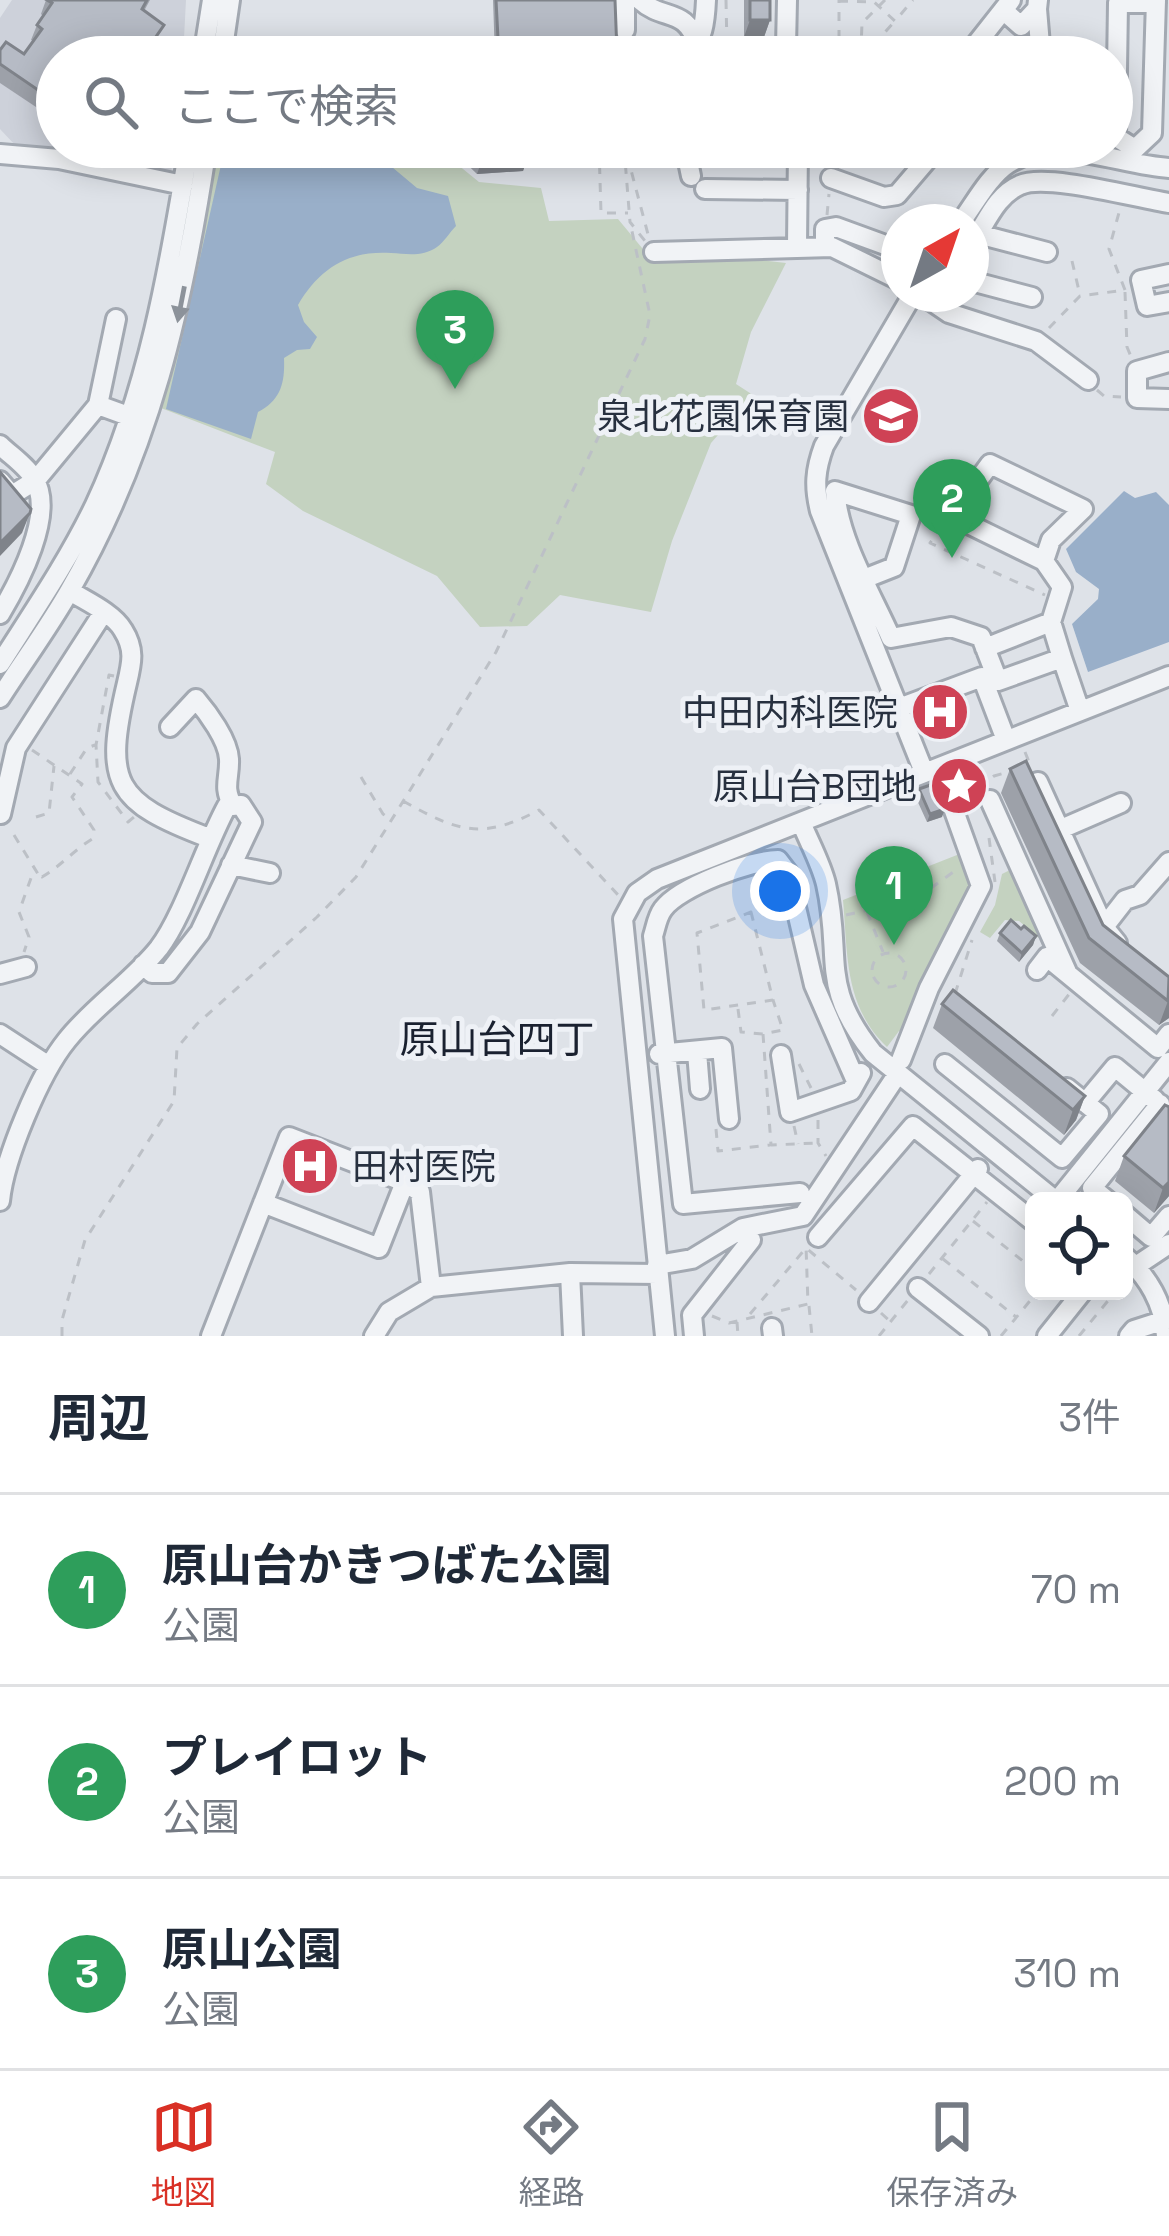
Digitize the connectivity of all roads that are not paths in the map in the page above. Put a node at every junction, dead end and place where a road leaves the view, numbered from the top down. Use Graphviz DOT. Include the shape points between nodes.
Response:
graph roads {
  1 [pos="212,0"];
  2 [pos="230,0"];
  3 [pos="625,0"];
  4 [pos="640,0"];
  5 [pos="706,0"];
  6 [pos="787,0"];
  7 [pos="1156,1"];
  8 [pos="1007,5"];
  9 [pos="1037,5"];
  10 [pos="673,6"];
  11 [pos="625,30"];
  12 [pos="213,36"];
  13 [pos="218,36"];
  14 [pos="692,36"];
  15 [pos="700,36"];
  16 [pos="786,36"];
  17 [pos="983,36"];
  18 [pos="1039,36"];
  19 [pos="1118,36"];
  20 [pos="1133,148"];
  21 [pos="0,154"];
  22 [pos="36,156"];
  23 [pos="1133,162"];
  24 [pos="105,168"];
  25 [pos="186,168"];
  26 [pos="203,168"];
  27 [pos="693,168"];
  28 [pos="798,168"];
  29 [pos="920,168"];
  30 [pos="1003,168"];
  31 [pos="1169,168"];
  32 [pos="831,178"];
  33 [pos="183,185"];
  34 [pos="798,190"];
  35 [pos="1169,203"];
  36 [pos="974,204"];
  37 [pos="989,215"];
  38 [pos="825,238"];
  39 [pos="989,242"];
  40 [pos="881,243"];
  41 [pos="797,246"];
  42 [pos="654,252"];
  43 [pos="1046,252"];
  44 [pos="881,269"];
  45 [pos="1169,274"];
  46 [pos="989,286"];
  47 [pos="1032,297"];
  48 [pos="1169,302"];
  49 [pos="911,312"];
  50 [pos="970,312"];
  51 [pos="116,319"];
  52 [pos="1169,362"];
  53 [pos="1088,380"];
  54 [pos="1169,399"];
  55 [pos="98,405"];
  56 [pos="131,417"];
  57 [pos="0,445"];
  58 [pos="0,481"];
  59 [pos="36,481"];
  60 [pos="1044,561"];
  61 [pos="858,581"];
  62 [pos="70,591"];
  63 [pos="103,613"];
  64 [pos="0,614"];
  65 [pos="1051,622"];
  66 [pos="985,648"];
  67 [pos="1062,658"];
  68 [pos="0,664"];
  69 [pos="1169,676"];
  70 [pos="0,698"];
  71 [pos="899,708"];
  72 [pos="1080,711"];
  73 [pos="170,727"];
  74 [pos="1006,740"];
  75 [pos="933,776"];
  76 [pos="1038,782"];
  77 [pos="990,800"];
  78 [pos="1120,803"];
  79 [pos="232,806"];
  80 [pos="1,814"];
  81 [pos="801,822"];
  82 [pos="1061,830"];
  83 [pos="209,838"];
  84 [pos="1168,862"];
  85 [pos="231,865"];
  86 [pos="269,872"];
  87 [pos="1104,927"];
  88 [pos="1139,961"];
  89 [pos="22,962"];
  90 [pos="143,965"];
  91 [pos="1036,970"];
  92 [pos="1066,972"];
  93 [pos="0,974"];
  94 [pos="0,1034"];
  95 [pos="1169,1034"];
  96 [pos="697,1052"];
  97 [pos="667,1053"];
  98 [pos="873,1053"];
  99 [pos="781,1055"];
  100 [pos="637,1057"];
  101 [pos="901,1060"];
  102 [pos="1169,1062"];
  103 [pos="945,1064"];
  104 [pos="49,1066"];
  105 [pos="1048,1073"];
  106 [pos="856,1081"];
  107 [pos="893,1081"];
  108 [pos="700,1089"];
  109 [pos="1158,1101"];
  110 [pos="1085,1103"];
  111 [pos="729,1119"];
  112 [pos="992,1150"];
  113 [pos="974,1174"];
  114 [pos="405,1182"];
  115 [pos="1045,1192"];
  116 [pos="1065,1192"];
  117 [pos="1097,1192"];
  118 [pos="0,1201"];
  119 [pos="803,1202"];
  120 [pos="263,1204"];
  121 [pos="1025,1215"];
  122 [pos="1169,1216"];
  123 [pos="1133,1222"];
  124 [pos="752,1240"];
  125 [pos="812,1242"];
  126 [pos="1169,1244"];
  127 [pos="1133,1260"];
  128 [pos="1133,1265"];
  129 [pos="658,1269"];
  130 [pos="570,1273"];
  131 [pos="431,1287"];
  132 [pos="918,1288"];
  133 [pos="1076,1300"];
  134 [pos="869,1302"];
  135 [pos="1165,1328"];
  136 [pos="211,1336"];
  137 [pos="374,1336"];
  138 [pos="574,1336"];
  139 [pos="665,1336"];
  140 [pos="694,1336"];
  141 [pos="979,1336"];
  142 [pos="1047,1336"];
  143 [pos="1129,1336"];
  1 -- 12 [label="street"];
  2 -- 13 [label="street"];
  3 -- 11 [label="street"];
  4 -- 10 [label="street" via="658,12"];
  5 -- 15 [label="street"];
  6 -- 16 [label="street"];
  7 -- 19 [label="street" via="1118,3"];
  7 -- 20 [label="street" via="1152,134"];
  8 -- 9 [label="street" via="1021,26"];
  8 -- 17 [label="street"];
  9 -- 18 [label="street"];
  10 -- 14 [label="street"];
  21 -- 22 [label="street"];
  23 -- 31 [label="street"];
  24 -- 33 [label="street"];
  25 -- 33 [label="street"];
  26 -- 62 [label="street, one-way" via="177,323 147,422"];
  27 -- 34 [label="street" via="698,183"];
  28 -- 34 [label="street"];
  29 -- 32 [label="street" via="897,195 884,197"];
  30 -- 36 [label="street"];
  33 -- 56 [label="street"];
  34 -- 41 [label="street"];
  35 -- 37 [label="street" via="1041,180 1000,198"];
  38 -- 40 [label="street" via="836,227"];
  38 -- 41 [label="street"];
  38 -- 44 [label="street"];
  39 -- 43 [label="street"];
  41 -- 42 [label="street"];
  45 -- 48 [label="street" via="1142,280 1148,306"];
  46 -- 47 [label="street"];
  49 -- 61 [label="street" via="816,466 820,511"];
  50 -- 53 [label="street" via="1036,341"];
  51 -- 55 [label="street"];
  52 -- 54 [label="street" via="1137,371 1137,398"];
  55 -- 56 [label="street"];
  55 -- 59 [label="street"];
  56 -- 68 [label="street" via="95,505"];
  57 -- 59 [label="street"];
  58 -- 59 [label="street" via="12,494"];
  59 -- 64 [label="street" via="34,548"];
  60 -- 60 [label="street" via="1051,540 1084,509 990,464 948,521"];
  60 -- 65 [label="street" via="1062,586"];
  61 -- 61 [label="street" via="894,567 911,515 836,491"];
  61 -- 66 [label="street" via="890,638 951,627 981,637"];
  61 -- 71 [label="street"];
  62 -- 63 [label="street"];
  62 -- 70 [label="street"];
  63 -- 80 [label="street" via="20,742"];
  63 -- 83 [label="street" via="121,626 134,653 116,744 118,778 152,817"];
  65 -- 66 [label="street"];
  65 -- 67 [label="street"];
  66 -- 67 [label="street" via="998,681"];
  67 -- 72 [label="street"];
  69 -- 72 [label="street"];
  71 -- 74 [label="street" via="982,677"];
  71 -- 75 [label="street"];
  72 -- 74 [label="street"];
  73 -- 79 [label="street" via="196,699 206,710 229,756 224,790"];
  74 -- 75 [label="street"];
  75 -- 81 [label="street"];
  75 -- 101 [label="street" via="981,886"];
  76 -- 82 [label="street"];
  77 -- 92 [label="street"];
  78 -- 82 [label="street"];
  79 -- 83 [label="street"];
  79 -- 85 [label="street" via="252,822"];
  81 -- 98 [label="street" via="825,880 840,1002"];
  81 -- 100 [label="street" via="637,892 623,919"];
  82 -- 87 [label="street"];
  83 -- 90 [label="street" via="169,931"];
  84 -- 87 [label="street"];
  85 -- 86 [label="street"];
  85 -- 90 [label="street" via="200,932 168,974"];
  87 -- 88 [label="street"];
  89 -- 93 [label="street"];
  90 -- 104 [label="street"];
  91 -- 92 [label="street" via="1048,957"];
  92 -- 95 [label="street" via="1158,1048"];
  94 -- 104 [label="street"];
  96 -- 97 [label="street"];
  96 -- 108 [label="street"];
  96 -- 111 [label="street" via="722,1048"];
  97 -- 100 [label="street"];
  97 -- 106 [label="street" via="653,936 659,913 674,897 760,860 778,860 788,873 814,985"];
  97 -- 119 [label="street" via="682,1204"];
  98 -- 106 [label="street"];
  98 -- 112 [label="street"];
  99 -- 106 [label="street" via="790,1112 851,1090"];
  100 -- 129 [label="street"];
  102 -- 109 [label="street"];
  103 -- 110 [label="street" via="1062,1157 1099,1114"];
  104 -- 118 [label="street" via="2,1175"];
  105 -- 110 [label="street"];
  107 -- 119 [label="street"];
  109 -- 110 [label="street" via="1115,1066"];
  109 -- 116 [label="street"];
  109 -- 117 [label="street" via="1092,1188"];
  112 -- 113 [label="street"];
  112 -- 115 [label="street"];
  113 -- 121 [label="street"];
  113 -- 125 [label="street" via="913,1126"];
  113 -- 134 [label="street"];
  114 -- 120 [label="street" via="379,1248"];
  114 -- 120 [label="street" via="289,1137"];
  114 -- 131 [label="street" via="420,1192"];
  119 -- 129 [label="street" via="803,1216 743,1228"];
  120 -- 136 [label="street"];
  122 -- 123 [label="street" via="1151,1237"];
  124 -- 140 [label="street" via="692,1315"];
  126 -- 127 [label="street"];
  128 -- 135 [label="street" via="1153,1290"];
  129 -- 130 [label="street"];
  129 -- 139 [label="street"];
  130 -- 131 [label="street"];
  130 -- 138 [label="street"];
  131 -- 137 [label="street" via="389,1312"];
  132 -- 141 [label="street"];
  133 -- 142 [label="street"];
  135 -- 143 [label="street"];
}
